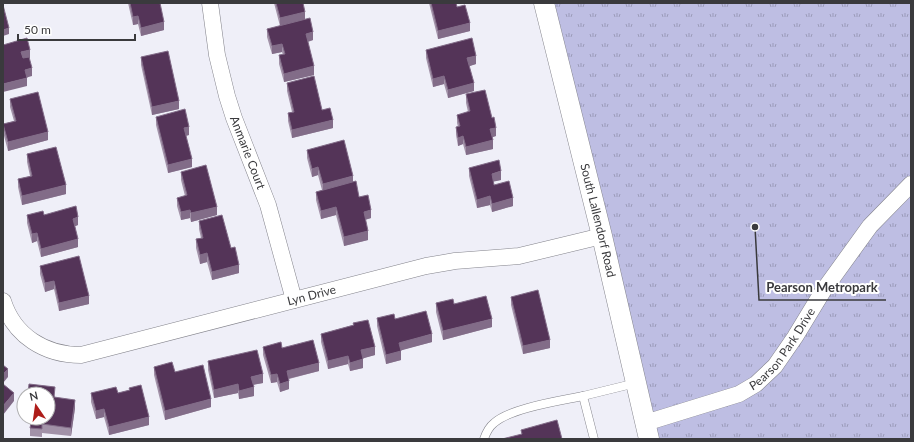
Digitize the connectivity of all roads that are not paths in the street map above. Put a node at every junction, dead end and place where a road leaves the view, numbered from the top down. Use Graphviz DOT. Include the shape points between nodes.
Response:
graph roads {
  1 [pos="210,3"];
  2 [pos="544,3"];
  3 [pos="911,184"];
  4 [pos="602,236"];
  5 [pos="294,300"];
  6 [pos="3,301"];
  7 [pos="636,383"];
  8 [pos="583,396"];
  9 [pos="646,431"];
  10 [pos="484,439"];
  11 [pos="594,439"];
  1 -- 5 [label="street, Anmarie Court" via="216,48 227,96 265,195"];
  2 -- 4 [label="street, South Lallendorf Road"];
  3 -- 9 [label="street, Pearson Park Drive" via="870,226 775,366 756,384 739,394"];
  4 -- 5 [label="street, Lyn Drive" via="519,256 426,266"];
  4 -- 7 [label="street, South Lallendorf Road"];
  5 -- 6 [label="street, Lyn Drive" via="81,355 49,350 25,337 9,316"];
  7 -- 8 [label="lane"];
  7 -- 9 [label="street, South Lallendorf Road"];
  8 -- 10 [label="lane" via="507,414 492,424"];
  8 -- 11 [label="lane"];
}
